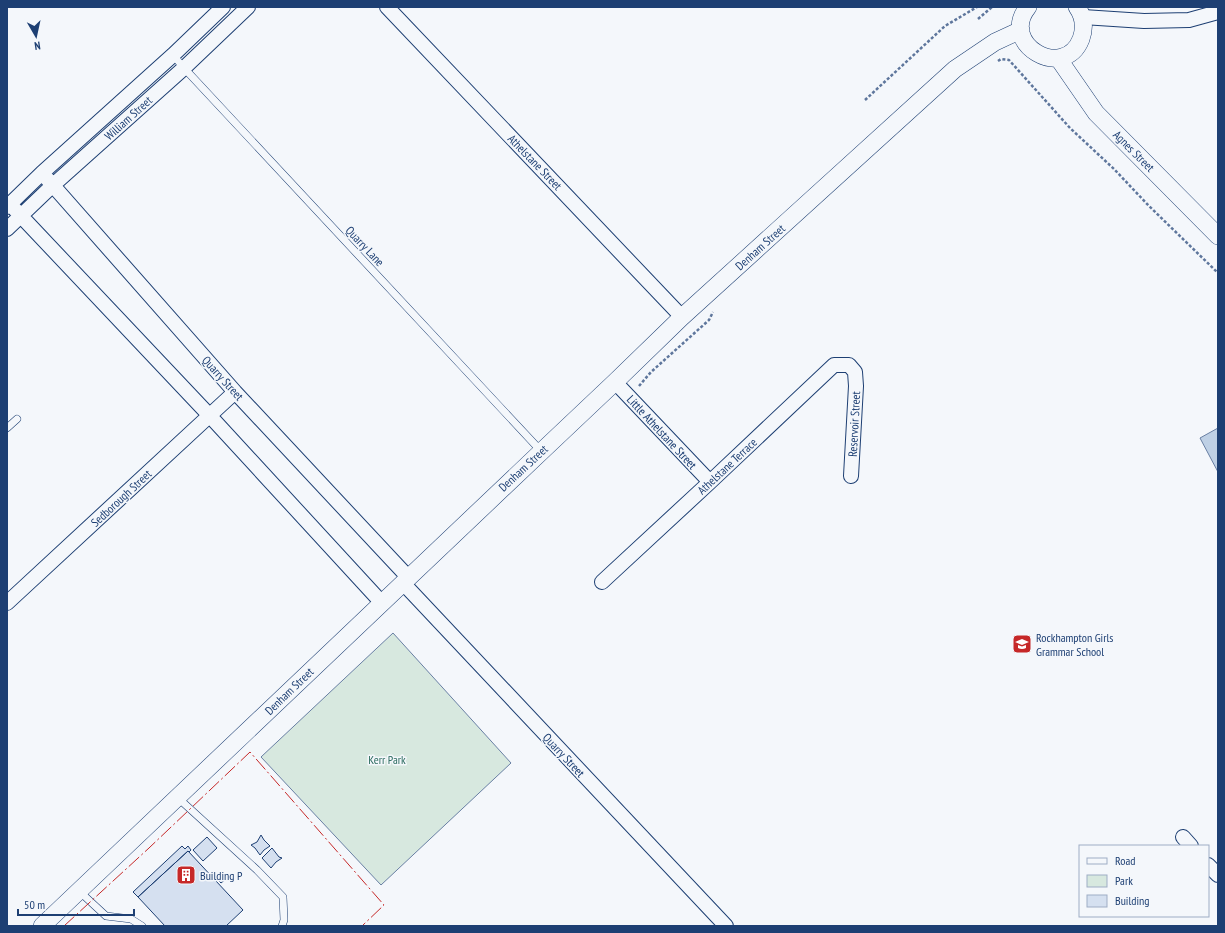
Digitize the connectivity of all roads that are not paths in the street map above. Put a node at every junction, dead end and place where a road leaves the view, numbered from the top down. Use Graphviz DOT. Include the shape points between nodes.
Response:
graph roads {
  1 [pos="223,7"];
  2 [pos="248,7"];
  3 [pos="387,7"];
  4 [pos="1028,7"];
  5 [pos="1080,12"];
  6 [pos="1218,12"];
  7 [pos="1021,30"];
  8 [pos="174,55"];
  9 [pos="1058,58"];
  10 [pos="184,68"];
  11 [pos="42,173"];
  12 [pos="52,186"];
  13 [pos="9,205"];
  14 [pos="20,216"];
  15 [pos="7,229"];
  16 [pos="1218,236"];
  17 [pos="682,317"];
  18 [pos="855,372"];
  19 [pos="615,382"];
  20 [pos="235,392"];
  21 [pos="210,416"];
  22 [pos="17,419"];
  23 [pos="7,428"];
  24 [pos="542,451"];
  25 [pos="852,476"];
  26 [pos="710,482"];
  27 [pos="406,580"];
  28 [pos="602,582"];
  29 [pos="7,603"];
  30 [pos="382,603"];
  31 [pos="177,797"];
  32 [pos="1209,865"];
  33 [pos="1218,875"];
  34 [pos="79,891"];
  35 [pos="42,926"];
  36 [pos="142,926"];
  37 [pos="282,926"];
  38 [pos="726,926"];
  1 -- 8 [label="street, William Street"];
  2 -- 10 [label="street, William Street"];
  3 -- 17 [label="street, Athelstane Street"];
  4 -- 7 [label="street" via="1023,16"];
  5 -- 6 [label="street" via="1144,20 1189,20"];
  5 -- 9 [label="street" via="1084,25 1079,45 1070,53"];
  7 -- 9 [label="street" via="1024,41 1035,53 1042,57"];
  7 -- 17 [label="street, Denham Street" via="995,42 955,69"];
  8 -- 10 [label="lane, Quarry Lane"];
  8 -- 11 [label="street, William Street"];
  9 -- 16 [label="street, Agnes Street" via="1096,113"];
  10 -- 12 [label="street, William Street"];
  10 -- 24 [label="lane, Quarry Lane"];
  11 -- 12 [label="street, Quarry Street"];
  11 -- 13 [label="street, William Street"];
  12 -- 14 [label="street, William Street"];
  12 -- 20 [label="street, Quarry Street"];
  13 -- 14 [label="street"];
  14 -- 15 [label="street, William Street"];
  14 -- 21 [label="street"];
  17 -- 19 [label="street, Denham Street"];
  18 -- 25 [label="street, Reservoir Street"];
  18 -- 26 [label="street, Athelstane Terrace" via="849,366 834,365"];
  19 -- 24 [label="street, Denham Street"];
  19 -- 26 [label="street, Little Athelstane Street"];
  20 -- 21 [label="street, Sedborough Street"];
  20 -- 27 [label="street, Quarry Street"];
  21 -- 29 [label="street, Sedborough Street"];
  21 -- 30 [label="street"];
  22 -- 23 [label="lane"];
  24 -- 27 [label="street, Denham Street"];
  26 -- 28 [label="street, Athelstane Terrace"];
  27 -- 30 [label="street, Denham Street"];
  27 -- 38 [label="street, Quarry Street"];
  30 -- 31 [label="street, Denham Street"];
  31 -- 34 [label="street, Denham Street"];
  31 -- 37 [label="lane" via="283,897"];
  32 -- 33 [label="street"];
  34 -- 35 [label="street, Denham Street"];
  34 -- 36 [label="lane" via="106,916 131,920"];
}
